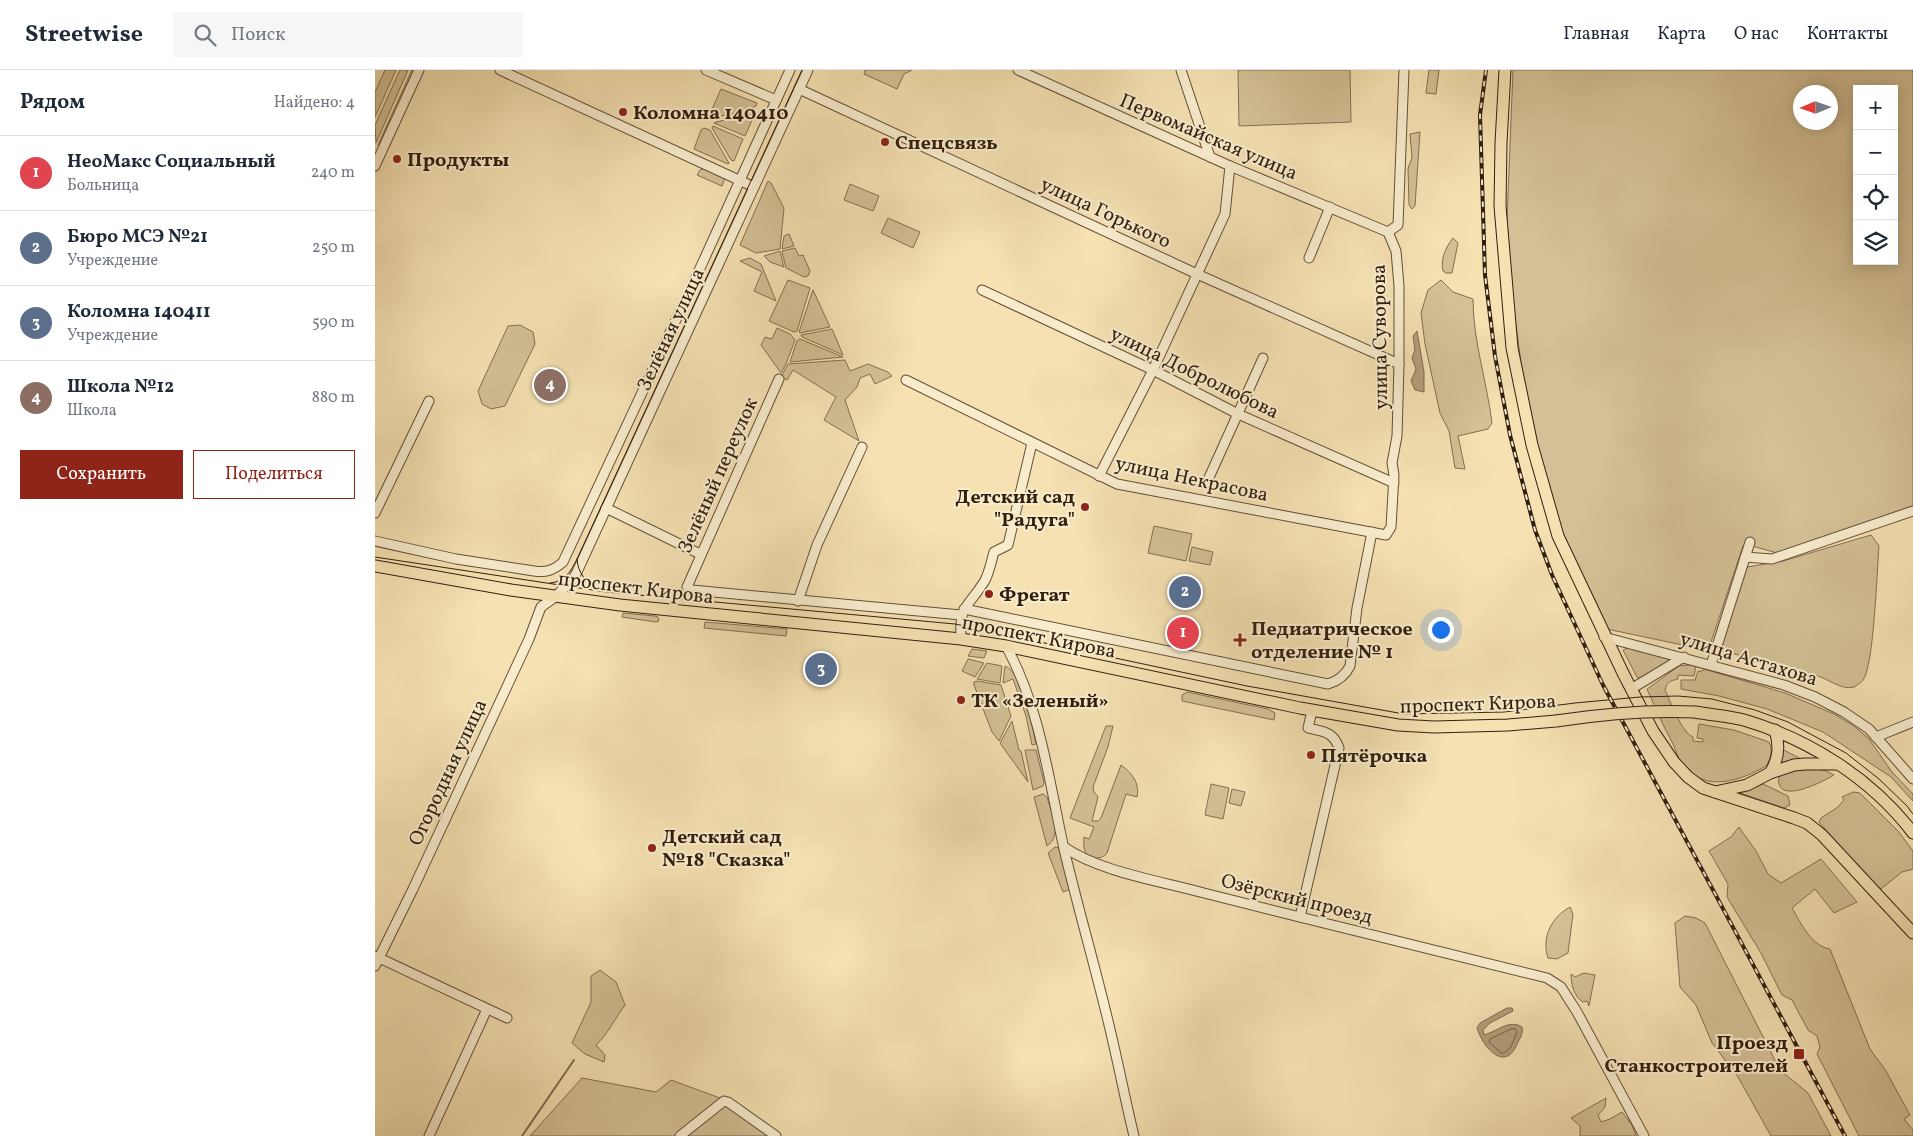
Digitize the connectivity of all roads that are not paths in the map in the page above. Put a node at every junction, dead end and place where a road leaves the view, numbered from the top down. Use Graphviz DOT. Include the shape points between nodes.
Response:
graph roads {
  1 [pos="419,70"];
  2 [pos="500,70"];
  3 [pos="707,70"];
  4 [pos="790,70"];
  5 [pos="808,70"];
  6 [pos="1018,70"];
  7 [pos="1181,70"];
  8 [pos="1404,70"];
  9 [pos="1505,70"];
  10 [pos="799,89"];
  11 [pos="776,100"];
  12 [pos="1210,157"];
  13 [pos="375,166"];
  14 [pos="1230,166"];
  15 [pos="740,181"];
  16 [pos="754,187"];
  17 [pos="1330,207"];
  18 [pos="1397,225"];
  19 [pos="1388,232"];
  20 [pos="1396,251"];
  21 [pos="1309,258"];
  22 [pos="1197,274"];
  23 [pos="981,290"];
  24 [pos="1263,358"];
  25 [pos="1399,364"];
  26 [pos="1153,370"];
  27 [pos="779,379"];
  28 [pos="906,380"];
  29 [pos="429,401"];
  30 [pos="1237,414"];
  31 [pos="1032,443"];
  32 [pos="862,447"];
  33 [pos="1099,476"];
  34 [pos="1207,482"];
  35 [pos="1394,483"];
  36 [pos="606,508"];
  37 [pos="1913,512"];
  38 [pos="375,513"];
  39 [pos="1372,532"];
  40 [pos="375,541"];
  41 [pos="1750,542"];
  42 [pos="701,554"];
  43 [pos="1745,557"];
  44 [pos="375,566"];
  45 [pos="555,596"];
  46 [pos="798,601"];
  47 [pos="963,612"];
  48 [pos="1605,637"];
  49 [pos="961,639"];
  50 [pos="1006,646"];
  51 [pos="1684,657"];
  52 [pos="1711,665"];
  53 [pos="1631,689"];
  54 [pos="1312,711"];
  55 [pos="1913,722"];
  56 [pos="1775,730"];
  57 [pos="1876,737"];
  58 [pos="1838,764"];
  59 [pos="1771,773"];
  60 [pos="1913,779"];
  61 [pos="1711,792"];
  62 [pos="1913,833"];
  63 [pos="1064,847"];
  64 [pos="1300,917"];
  65 [pos="1913,933"];
  66 [pos="376,959"];
  67 [pos="487,1008"];
  68 [pos="507,1018"];
  69 [pos="429,1136"];
  70 [pos="680,1136"];
  71 [pos="776,1136"];
  72 [pos="1134,1136"];
  73 [pos="1644,1136"];
  1 -- 13 [label="street"];
  2 -- 15 [label="street"];
  3 -- 11 [label="street"];
  4 -- 11 [label="street, Зелёная улица"];
  5 -- 10 [label="street, Зелёная улица"];
  6 -- 12 [label="street, Первомайская улица"];
  7 -- 12 [label="street"];
  8 -- 18 [label="street"];
  9 -- 48 [label="main road" via="1500,206 1513,348 1532,445 1558,536"];
  10 -- 16 [label="street, Зелёная улица"];
  10 -- 22 [label="street, улица Горького"];
  11 -- 15 [label="street, Зелёная улица"];
  12 -- 14 [label="street, Первомайская улица"];
  14 -- 17 [label="street, Первомайская улица"];
  14 -- 22 [label="street" via="1225,214"];
  15 -- 16 [label="street"];
  15 -- 40 [label="street, Зелёная улица" via="563,562 555,569 535,571 455,559"];
  16 -- 36 [label="street, Зелёная улица"];
  17 -- 19 [label="street, Первомайская улица"];
  17 -- 21 [label="street"];
  18 -- 19 [label="street"];
  18 -- 20 [label="street"];
  19 -- 20 [label="street, улица Суворова"];
  20 -- 25 [label="street, улица Суворова"];
  22 -- 25 [label="street, улица Горького"];
  22 -- 26 [label="street"];
  23 -- 26 [label="street, улица Добролюбова"];
  24 -- 30 [label="street"];
  25 -- 35 [label="street, улица Суворова" via="1397,436 1392,463"];
  26 -- 30 [label="street, улица Добролюбова"];
  26 -- 33 [label="street"];
  27 -- 42 [label="street, Зелёный переулок"];
  28 -- 31 [label="street, улица Некрасова"];
  29 -- 38 [label="street"];
  30 -- 34 [label="street"];
  30 -- 35 [label="street, улица Добролюбова"];
  31 -- 33 [label="street, улица Некрасова"];
  31 -- 47 [label="street" via="1008,545 994,552 985,581"];
  32 -- 46 [label="street" via="817,545"];
  33 -- 39 [label="street, улица Некрасова" via="1117,484"];
  35 -- 39 [label="street, улица Суворова" via="1391,527 1386,535"];
  36 -- 42 [label="street"];
  36 -- 45 [label="street, Зелёная улица" via="573,580"];
  37 -- 43 [label="street" via="1772,559"];
  39 -- 47 [label="street" via="1350,666 1347,673 1328,684"];
  41 -- 43 [label="street"];
  42 -- 46 [label="street, Зелёный переулок" via="687,587 692,590"];
  43 -- 52 [label="street"];
  44 -- 45 [label="main road, проспект Кирова"];
  45 -- 49 [label="main road, проспект Кирова"];
  45 -- 66 [label="street, Огородная улица" via="541,607 413,889"];
  46 -- 47 [label="street"];
  47 -- 49 [label="street"];
  48 -- 51 [label="street, улица Астахова"];
  48 -- 53 [label="main road"];
  49 -- 50 [label="main road, проспект Кирова"];
  50 -- 54 [label="main road, проспект Кирова"];
  50 -- 63 [label="street" via="1027,692"];
  51 -- 52 [label="street, улица Астахова"];
  51 -- 53 [label="street"];
  52 -- 57 [label="street, улица Астахова" via="1784,685 1815,698 1844,712"];
  53 -- 61 [label="main road" via="1674,762 1688,777"];
  54 -- 56 [label="main road, проспект Кирова, bridge" via="1416,726 1508,725 1643,712 1695,712 1743,720"];
  54 -- 64 [label="street" via="1308,728 1332,736 1339,748"];
  55 -- 57 [label="street"];
  56 -- 58 [label="main road"];
  56 -- 59 [label="main road" via="1778,752"];
  57 -- 60 [label="street, улица Астахова"];
  58 -- 59 [label="main road" via="1805,764"];
  58 -- 62 [label="main road" via="1878,795"];
  59 -- 61 [label="main road" via="1747,785"];
  61 -- 65 [label="main road" via="1807,823 1822,834"];
  63 -- 64 [label="street, Озёрский проезд" via="1077,856 1113,869"];
  63 -- 72 [label="street"];
  64 -- 73 [label="street, Озёрский проезд" via="1547,978 1561,987 1577,1012"];
  66 -- 67 [label="street"];
  67 -- 68 [label="street"];
  67 -- 69 [label="street"];
  70 -- 71 [label="street" via="724,1101"];
}
